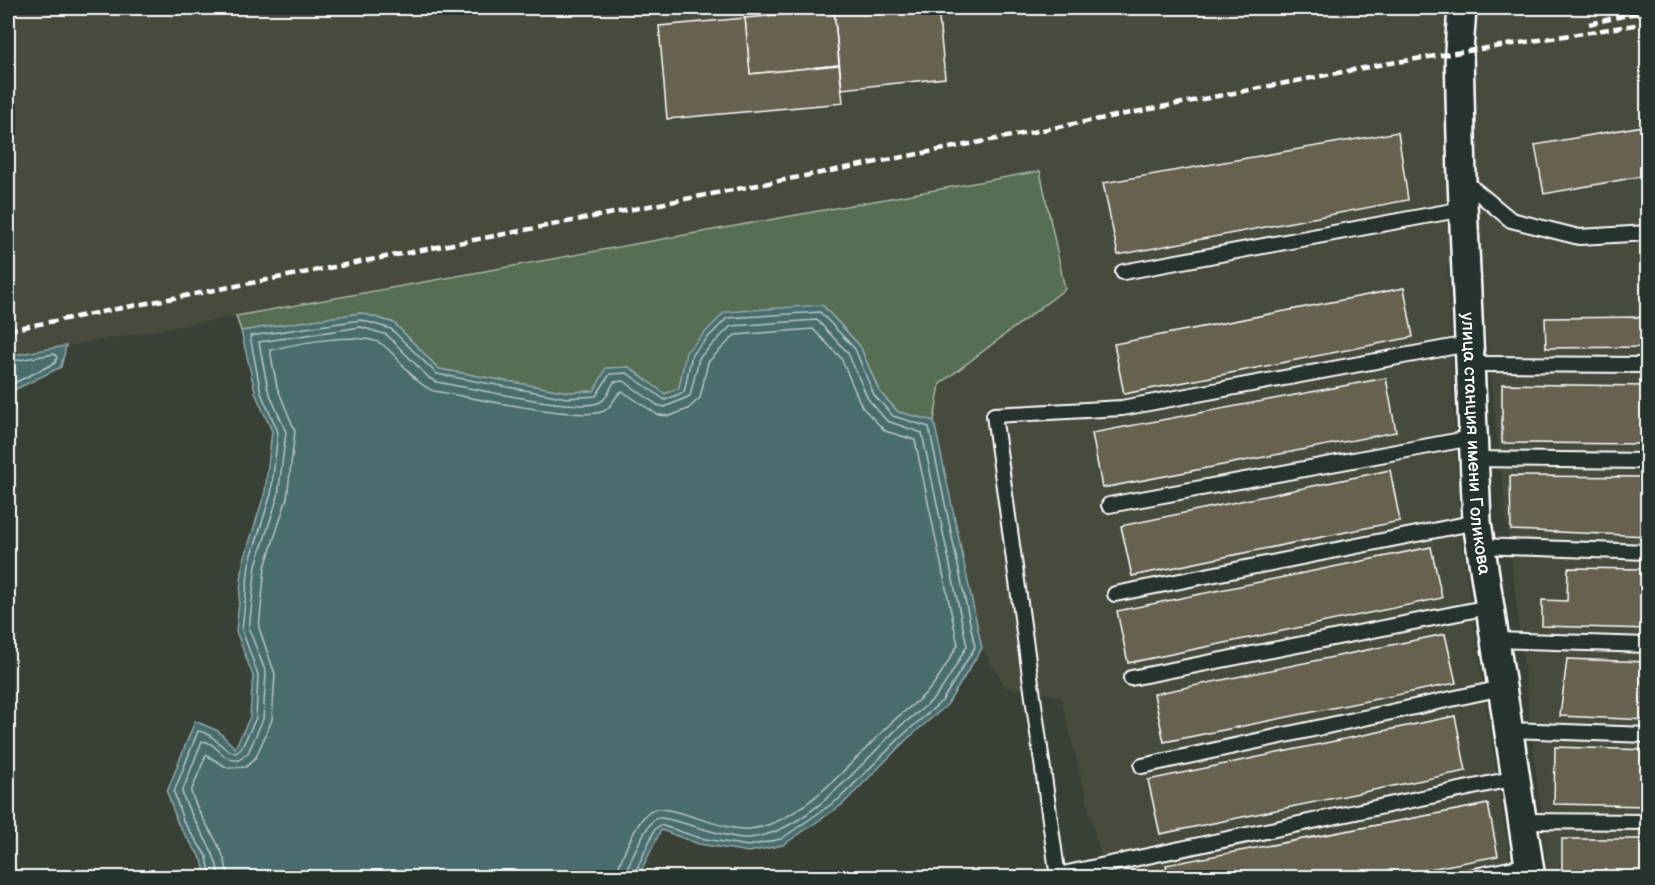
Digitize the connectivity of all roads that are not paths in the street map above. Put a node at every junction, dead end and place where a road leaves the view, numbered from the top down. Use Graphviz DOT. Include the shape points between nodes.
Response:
graph roads {
  1 [pos="1462,8"];
  2 [pos="1462,180"];
  3 [pos="1463,210"];
  4 [pos="1647,233"];
  5 [pos="1123,272"];
  6 [pos="1469,354"];
  7 [pos="1647,365"];
  8 [pos="1472,449"];
  9 [pos="1647,461"];
  10 [pos="1109,505"];
  11 [pos="1479,534"];
  12 [pos="1647,552"];
  13 [pos="1115,594"];
  14 [pos="1489,607"];
  15 [pos="1495,640"];
  16 [pos="1647,645"];
  17 [pos="1131,678"];
  18 [pos="1502,688"];
  19 [pos="1508,730"];
  20 [pos="1647,735"];
  21 [pos="1142,766"];
  22 [pos="1516,778"];
  23 [pos="1522,821"];
  24 [pos="1647,822"];
  25 [pos="1530,871"];
  26 [pos="1058,876"];
  27 [pos="1465,878"];
  1 -- 2 [label="street, улица станция имени Голикова"];
  2 -- 3 [label="street, улица станция имени Голикова"];
  2 -- 4 [label="lane" via="1511,220 1579,237"];
  3 -- 5 [label="lane"];
  3 -- 6 [label="street, улица станция имени Голикова"];
  6 -- 7 [label="lane"];
  6 -- 8 [label="street, улица станция имени Голикова"];
  6 -- 26 [label="lane" via="1122,408 994,415"];
  8 -- 9 [label="lane"];
  8 -- 10 [label="lane"];
  8 -- 11 [label="street, улица станция имени Голикова"];
  11 -- 12 [label="lane"];
  11 -- 13 [label="lane"];
  11 -- 14 [label="street, улица станция имени Голикова"];
  14 -- 15 [label="street, улица станция имени Голикова"];
  14 -- 17 [label="lane"];
  15 -- 16 [label="lane"];
  15 -- 18 [label="street, улица станция имени Голикова"];
  18 -- 19 [label="street, улица станция имени Голикова"];
  18 -- 21 [label="lane"];
  19 -- 20 [label="lane"];
  19 -- 22 [label="street, улица станция имени Голикова"];
  22 -- 23 [label="street, улица станция имени Голикова"];
  22 -- 26 [label="lane"];
  23 -- 24 [label="lane"];
  23 -- 25 [label="street, улица станция имени Голикова"];
  25 -- 27 [label="lane"];
}
